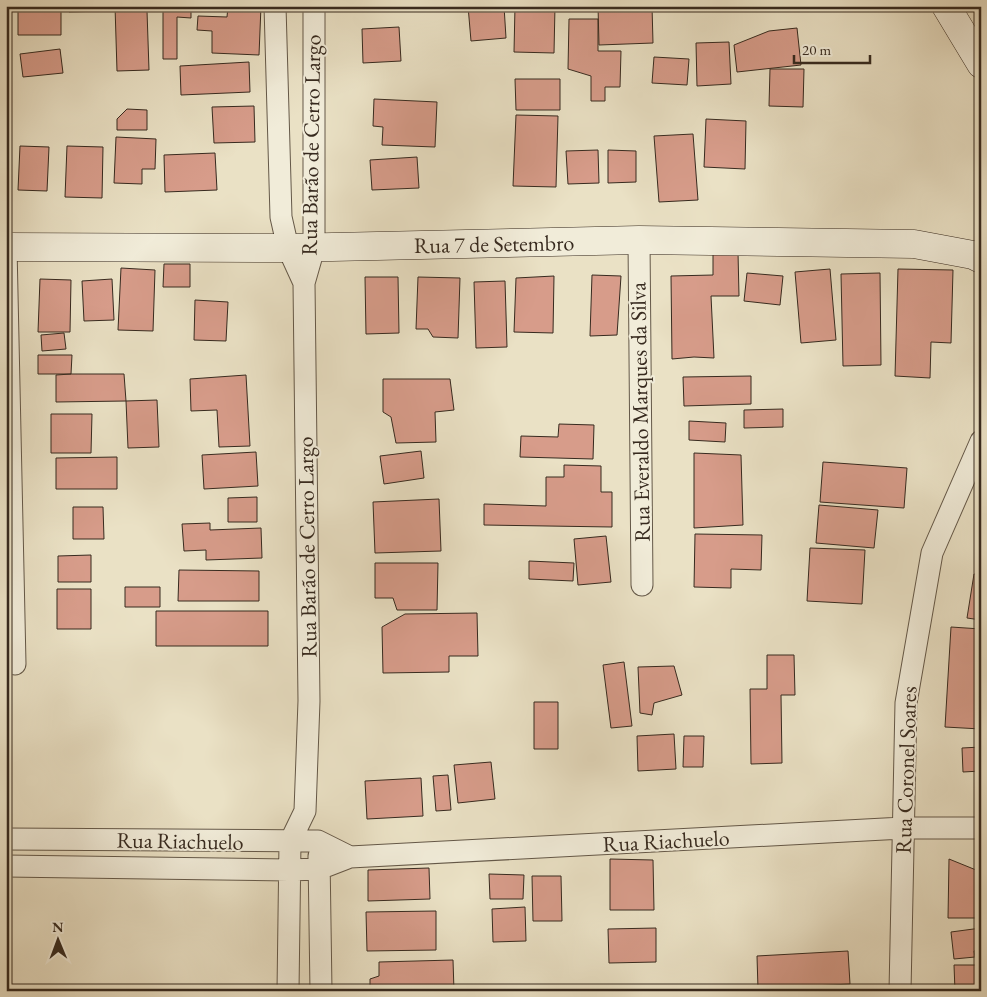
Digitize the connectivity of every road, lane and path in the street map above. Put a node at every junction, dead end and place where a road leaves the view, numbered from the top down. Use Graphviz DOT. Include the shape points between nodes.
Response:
graph roads {
  1 [pos="276,6"];
  2 [pos="314,6"];
  3 [pos="946,6"];
  4 [pos="981,64"];
  5 [pos="639,240"];
  6 [pos="6,247"];
  7 [pos="301,248"];
  8 [pos="981,259"];
  9 [pos="981,441"];
  10 [pos="642,585"];
  11 [pos="15,664"];
  12 [pos="305,811"];
  13 [pos="903,828"];
  14 [pos="981,828"];
  15 [pos="6,839"];
  16 [pos="318,841"];
  17 [pos="290,842"];
  18 [pos="350,857"];
  19 [pos="6,866"];
  20 [pos="319,869"];
  21 [pos="289,870"];
  22 [pos="288,991"];
  23 [pos="321,991"];
  24 [pos="900,991"];
  1 -- 7 [label="street, Rua Barão de Cerro Largo" via="281,218"];
  2 -- 7 [label="street, Rua Barão de Cerro Largo"];
  3 -- 4 [label="street"];
  5 -- 7 [label="street, Rua 7 de Setembro"];
  5 -- 8 [label="street, Rua 7 de Setembro" via="914,244"];
  5 -- 10 [label="street, Rua Everaldo Marques da Silva"];
  6 -- 7 [label="street, Rua 7 de Setembro"];
  6 -- 11 [label="street"];
  7 -- 12 [label="street, Rua Barão de Cerro Largo" via="309,700"];
  9 -- 13 [label="street, Rua Coronel Soares" via="932,553 906,703"];
  12 -- 16 [label="street, Rua Barão de Cerro Largo"];
  12 -- 17 [label="street, Rua Barão de Cerro Largo"];
  13 -- 14 [label="street, Rua Riachuelo"];
  13 -- 18 [label="street, Rua Riachuelo"];
  13 -- 24 [label="street, Rua Coronel Soares"];
  15 -- 17 [label="street, Rua Riachuelo"];
  16 -- 17 [label="street, Rua Riachuelo"];
  16 -- 18 [label="street, Rua Riachuelo"];
  16 -- 20 [label="street, Rua Barão de Cerro Largo"];
  17 -- 21 [label="street, Rua Barão de Cerro Largo"];
  18 -- 20 [label="street, Rua Riachuelo"];
  19 -- 21 [label="street, Rua Riachuelo"];
  20 -- 21 [label="street, Rua Riachuelo"];
  20 -- 23 [label="street, Rua Barão de Cerro Largo"];
  21 -- 22 [label="street, Rua Barão de Cerro Largo"];
}
